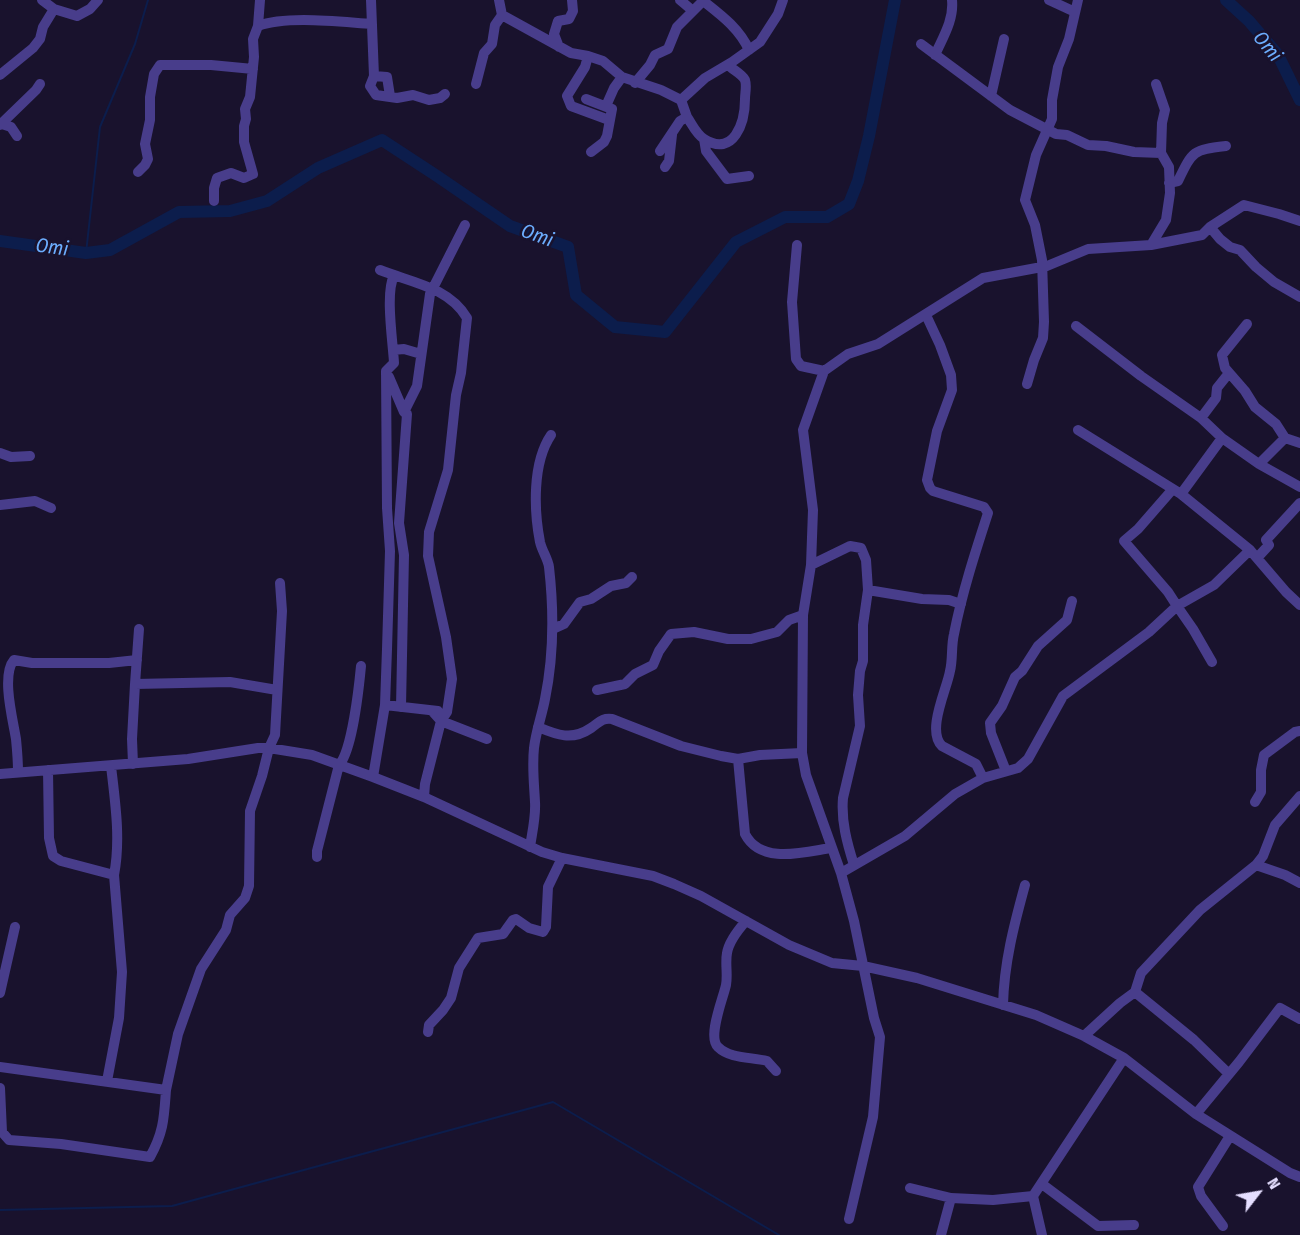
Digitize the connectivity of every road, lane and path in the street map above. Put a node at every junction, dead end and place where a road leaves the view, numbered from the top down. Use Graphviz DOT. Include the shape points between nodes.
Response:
graph roads {
  1 [pos="42,0"];
  2 [pos="98,0"];
  3 [pos="260,0"];
  4 [pos="371,0"];
  5 [pos="499,0"];
  6 [pos="570,0"];
  7 [pos="680,0"];
  8 [pos="783,0"];
  9 [pos="952,0"];
  10 [pos="1049,0"];
  11 [pos="1078,0"];
  12 [pos="706,1"];
  13 [pos="54,9"];
  14 [pos="693,11"];
  15 [pos="1075,12"];
  16 [pos="502,15"];
  17 [pos="372,24"];
  18 [pos="258,26"];
  19 [pos="1004,39"];
  20 [pos="921,44"];
  21 [pos="559,47"];
  22 [pos="749,50"];
  23 [pos="935,55"];
  24 [pos="588,56"];
  25 [pos="728,65"];
  26 [pos="253,69"];
  27 [pos="645,72"];
  28 [pos="0,75"];
  29 [pos="622,77"];
  30 [pos="635,83"];
  31 [pos="40,84"];
  32 [pos="476,84"];
  33 [pos="1156,84"];
  34 [pos="661,90"];
  35 [pos="445,94"];
  36 [pos="991,96"];
  37 [pos="586,99"];
  38 [pos="681,100"];
  39 [pos="606,106"];
  40 [pos="687,117"];
  41 [pos="609,120"];
  42 [pos="1,125"];
  43 [pos="1048,130"];
  44 [pos="672,134"];
  45 [pos="17,136"];
  46 [pos="704,139"];
  47 [pos="725,144"];
  48 [pos="1226,146"];
  49 [pos="660,151"];
  50 [pos="591,152"];
  51 [pos="1161,153"];
  52 [pos="708,154"];
  53 [pos="665,167"];
  54 [pos="138,172"];
  55 [pos="749,176"];
  56 [pos="1169,183"];
  57 [pos="214,201"];
  58 [pos="1300,221"];
  59 [pos="465,225"];
  60 [pos="1210,227"];
  61 [pos="797,245"];
  62 [pos="1151,245"];
  63 [pos="1041,267"];
  64 [pos="380,270"];
  65 [pos="394,276"];
  66 [pos="432,288"];
  67 [pos="1300,297"];
  68 [pos="926,315"];
  69 [pos="1247,324"];
  70 [pos="1076,326"];
  71 [pos="393,350"];
  72 [pos="421,354"];
  73 [pos="386,371"];
  74 [pos="824,371"];
  75 [pos="1229,373"];
  76 [pos="1027,384"];
  77 [pos="404,412"];
  78 [pos="1201,418"];
  79 [pos="1078,430"];
  80 [pos="551,435"];
  81 [pos="1222,438"];
  82 [pos="1285,438"];
  83 [pos="1300,443"];
  84 [pos="0,453"];
  85 [pos="30,456"];
  86 [pos="1259,464"];
  87 [pos="1300,487"];
  88 [pos="1177,492"];
  89 [pos="1300,502"];
  90 [pos="0,505"];
  91 [pos="51,508"];
  92 [pos="1253,554"];
  93 [pos="811,565"];
  94 [pos="632,577"];
  95 [pos="280,583"];
  96 [pos="868,590"];
  97 [pos="1072,601"];
  98 [pos="960,604"];
  99 [pos="1300,605"];
  100 [pos="1176,606"];
  101 [pos="803,615"];
  102 [pos="553,628"];
  103 [pos="781,629"];
  104 [pos="139,630"];
  105 [pos="803,630"];
  106 [pos="137,660"];
  107 [pos="1212,662"];
  108 [pos="361,666"];
  109 [pos="135,684"];
  110 [pos="277,690"];
  111 [pos="597,690"];
  112 [pos="385,705"];
  113 [pos="401,707"];
  114 [pos="444,716"];
  115 [pos="538,727"];
  116 [pos="1300,731"];
  117 [pos="488,739"];
  118 [pos="269,748"];
  119 [pos="802,753"];
  120 [pos="738,759"];
  121 [pos="133,764"];
  122 [pos="339,765"];
  123 [pos="111,766"];
  124 [pos="48,770"];
  125 [pos="1006,771"];
  126 [pos="18,772"];
  127 [pos="0,774"];
  128 [pos="374,777"];
  129 [pos="983,778"];
  130 [pos="1300,796"];
  131 [pos="423,797"];
  132 [pos="1255,802"];
  133 [pos="530,847"];
  134 [pos="831,848"];
  135 [pos="318,857"];
  136 [pos="562,858"];
  137 [pos="1256,865"];
  138 [pos="854,866"];
  139 [pos="841,873"];
  140 [pos="114,875"];
  141 [pos="1300,883"];
  142 [pos="1025,885"];
  143 [pos="746,921"];
  144 [pos="15,927"];
  145 [pos="863,966"];
  146 [pos="1135,992"];
  147 [pos="0,993"];
  148 [pos="1003,1005"];
  149 [pos="1300,1019"];
  150 [pos="428,1032"];
  151 [pos="1084,1036"];
  152 [pos="1124,1058"];
  153 [pos="0,1067"];
  154 [pos="776,1071"];
  155 [pos="1229,1074"];
  156 [pos="107,1081"];
  157 [pos="0,1088"];
  158 [pos="166,1090"];
  159 [pos="1196,1114"];
  160 [pos="1,1132"];
  161 [pos="1230,1136"];
  162 [pos="1300,1177"];
  163 [pos="1042,1184"];
  164 [pos="910,1188"];
  165 [pos="1033,1196"];
  166 [pos="951,1198"];
  167 [pos="849,1219"];
  168 [pos="1134,1225"];
  169 [pos="1222,1226"];
  170 [pos="941,1235"];
  171 [pos="1042,1235"];
  1 -- 13 [label="street"];
  2 -- 13 [label="street" via="77,16"];
  3 -- 18 [label="street"];
  4 -- 17 [label="street"];
  5 -- 16 [label="street"];
  6 -- 21 [label="street" via="573,10 569,19 558,21 554,34"];
  7 -- 14 [label="street"];
  8 -- 22 [label="street" via="760,42"];
  9 -- 23 [label="street" via="949,26"];
  10 -- 15 [label="street"];
  11 -- 15 [label="street"];
  12 -- 14 [label="street"];
  12 -- 22 [label="street" via="743,36"];
  13 -- 28 [label="street" via="33,48"];
  14 -- 27 [label="street" via="677,27 668,49 655,55"];
  15 -- 43 [label="street" via="1058,67"];
  16 -- 21 [label="street"];
  16 -- 32 [label="street" via="495,25 492,44 484,53"];
  17 -- 18 [label="street" via="302,21"];
  17 -- 35 [label="street" via="374,76 387,77 390,96 413,95 429,100"];
  18 -- 26 [label="street" via="253,39"];
  19 -- 36 [label="street"];
  20 -- 23 [label="street"];
  21 -- 24 [label="street"];
  22 -- 25 [label="street"];
  23 -- 36 [label="street"];
  24 -- 29 [label="street" via="603,61"];
  24 -- 41 [label="street" via="567,96 571,105"];
  25 -- 38 [label="street" via="705,78"];
  25 -- 47 [label="street" via="746,83 744,120"];
  26 -- 54 [label="street" via="212,64 160,65 154,74 150,97 145,144 148,159"];
  26 -- 57 [label="street" via="243,135 254,174 244,178 231,173 217,178"];
  27 -- 30 [label="street"];
  27 -- 34 [label="street"];
  29 -- 30 [label="street"];
  29 -- 39 [label="street"];
  30 -- 34 [label="street"];
  31 -- 42 [label="street"];
  33 -- 51 [label="street" via="1166,110"];
  34 -- 38 [label="street"];
  36 -- 43 [label="street"];
  37 -- 39 [label="street"];
  38 -- 40 [label="street"];
  39 -- 41 [label="street" via="612,109"];
  40 -- 44 [label="street"];
  40 -- 46 [label="street"];
  41 -- 50 [label="street" via="604,142"];
  42 -- 45 [label="street" via="10,127"];
  43 -- 51 [label="street" via="1088,145"];
  43 -- 63 [label="street" via="1035,155 1025,200 1035,225"];
  44 -- 49 [label="street"];
  44 -- 53 [label="street"];
  46 -- 47 [label="street"];
  46 -- 52 [label="street"];
  47 -- 52 [label="street"];
  48 -- 56 [label="street" via="1204,147 1188,161 1178,181"];
  51 -- 56 [label="street" via="1169,167"];
  52 -- 55 [label="street" via="727,178"];
  56 -- 62 [label="street" via="1166,220"];
  58 -- 60 [label="street" via="1244,205"];
  59 -- 66 [label="street"];
  60 -- 62 [label="street" via="1202,235"];
  60 -- 67 [label="street" via="1274,282"];
  61 -- 74 [label="street" via="792,302 796,359 801,366"];
  62 -- 63 [label="street" via="1088,249"];
  63 -- 68 [label="street" via="983,278"];
  63 -- 76 [label="street" via="1043,338"];
  64 -- 65 [label="street"];
  65 -- 66 [label="street"];
  65 -- 71 [label="street"];
  66 -- 72 [label="street"];
  66 -- 114 [label="street" via="458,306 467,318 448,470 429,532 428,556 452,679"];
  68 -- 74 [label="street" via="878,344 848,354"];
  68 -- 98 [label="street" via="951,375 952,390 937,431 927,480 933,491 984,507 988,513"];
  69 -- 75 [label="street" via="1222,355"];
  70 -- 78 [label="street"];
  71 -- 72 [label="street"];
  71 -- 73 [label="street" via="394,363"];
  72 -- 77 [label="street" via="417,386"];
  73 -- 77 [label="street"];
  73 -- 112 [label="street" via="390,551"];
  74 -- 93 [label="street" via="803,430 813,510"];
  75 -- 78 [label="street"];
  75 -- 82 [label="street"];
  77 -- 113 [label="street" via="407,414 399,523 404,555"];
  78 -- 81 [label="street"];
  79 -- 88 [label="street"];
  80 -- 102 [label="street" via="540,463 535,513 548,564"];
  81 -- 86 [label="street"];
  81 -- 88 [label="street"];
  82 -- 83 [label="street"];
  82 -- 86 [label="street"];
  84 -- 85 [label="street"];
  86 -- 87 [label="street"];
  88 -- 92 [label="street"];
  88 -- 100 [label="street" via="1124,541"];
  89 -- 92 [label="street" via="1266,540 1269,545"];
  90 -- 91 [label="street" via="35,501"];
  92 -- 99 [label="street"];
  92 -- 100 [label="street" via="1214,585"];
  93 -- 96 [label="street" via="850,546 861,548"];
  93 -- 101 [label="street"];
  94 -- 102 [label="street" via="580,602 564,624"];
  95 -- 110 [label="street"];
  96 -- 98 [label="street"];
  96 -- 138 [label="street" via="858,695 860,726 842,809"];
  97 -- 125 [label="street" via="1067,620 1038,646 1015,677 990,723"];
  98 -- 129 [label="street" via="936,733 939,743 976,764"];
  100 -- 107 [label="street"];
  100 -- 125 [label="street" via="1149,632 1064,696 1028,759 1018,768"];
  101 -- 103 [label="street" via="789,620"];
  101 -- 105 [label="street"];
  102 -- 115 [label="street"];
  103 -- 105 [label="street"];
  103 -- 111 [label="street" via="752,639 694,632 670,634 653,665 625,684"];
  104 -- 106 [label="street"];
  105 -- 119 [label="street"];
  106 -- 109 [label="street"];
  106 -- 126 [label="street" via="14,660 9,670 9,704"];
  108 -- 122 [label="street" via="349,740"];
  109 -- 110 [label="street" via="230,682"];
  109 -- 121 [label="street"];
  110 -- 118 [label="street" via="275,735"];
  112 -- 113 [label="street"];
  112 -- 128 [label="street"];
  113 -- 114 [label="street"];
  114 -- 117 [label="street"];
  114 -- 131 [label="street"];
  115 -- 120 [label="street" via="563,737 582,733 600,720 612,719 681,746"];
  115 -- 133 [label="street" via="532,769 535,804"];
  116 -- 132 [label="street" via="1264,755 1262,792"];
  118 -- 121 [label="street"];
  118 -- 122 [label="street" via="312,755"];
  118 -- 158 [label="street" via="250,811 249,886 201,969 178,1034"];
  119 -- 120 [label="street"];
  119 -- 134 [label="street"];
  120 -- 134 [label="street" via="747,838 767,852 782,854"];
  121 -- 123 [label="street"];
  122 -- 128 [label="street"];
  122 -- 135 [label="street"];
  123 -- 124 [label="street"];
  123 -- 140 [label="street" via="117,812"];
  124 -- 126 [label="street"];
  124 -- 140 [label="street" via="53,856"];
  125 -- 129 [label="street"];
  126 -- 127 [label="street"];
  128 -- 131 [label="street"];
  129 -- 138 [label="street" via="955,794 904,836"];
  130 -- 137 [label="street" via="1275,825"];
  131 -- 133 [label="street"];
  133 -- 136 [label="street"];
  134 -- 139 [label="street"];
  136 -- 143 [label="street" via="653,876"];
  136 -- 150 [label="street" via="548,886 543,932 513,920 503,934 478,938 459,968 451,998 429,1025"];
  137 -- 141 [label="street"];
  137 -- 146 [label="street" via="1200,910 1141,973"];
  138 -- 139 [label="street"];
  139 -- 145 [label="street"];
  140 -- 156 [label="street" via="122,972 119,1018"];
  142 -- 148 [label="street" via="1011,937"];
  143 -- 145 [label="street" via="808,955 832,963"];
  143 -- 154 [label="street" via="727,952 726,985 714,1039 721,1050 767,1061"];
  144 -- 147 [label="street"];
  145 -- 148 [label="street"];
  145 -- 167 [label="street" via="880,1050 873,1117"];
  146 -- 151 [label="street"];
  146 -- 155 [label="street"];
  148 -- 151 [label="street"];
  149 -- 155 [label="street" via="1280,1008"];
  151 -- 152 [label="street"];
  152 -- 159 [label="street"];
  152 -- 163 [label="street"];
  153 -- 156 [label="street"];
  155 -- 159 [label="street"];
  156 -- 158 [label="street"];
  157 -- 160 [label="street"];
  158 -- 160 [label="street" via="160,1139 150,1157 9,1140"];
  159 -- 161 [label="street"];
  161 -- 162 [label="street"];
  161 -- 169 [label="street" via="1198,1186"];
  163 -- 165 [label="street"];
  163 -- 168 [label="street" via="1098,1226"];
  164 -- 166 [label="street"];
  165 -- 166 [label="street" via="993,1200"];
  165 -- 171 [label="street"];
  166 -- 170 [label="street"];
}
